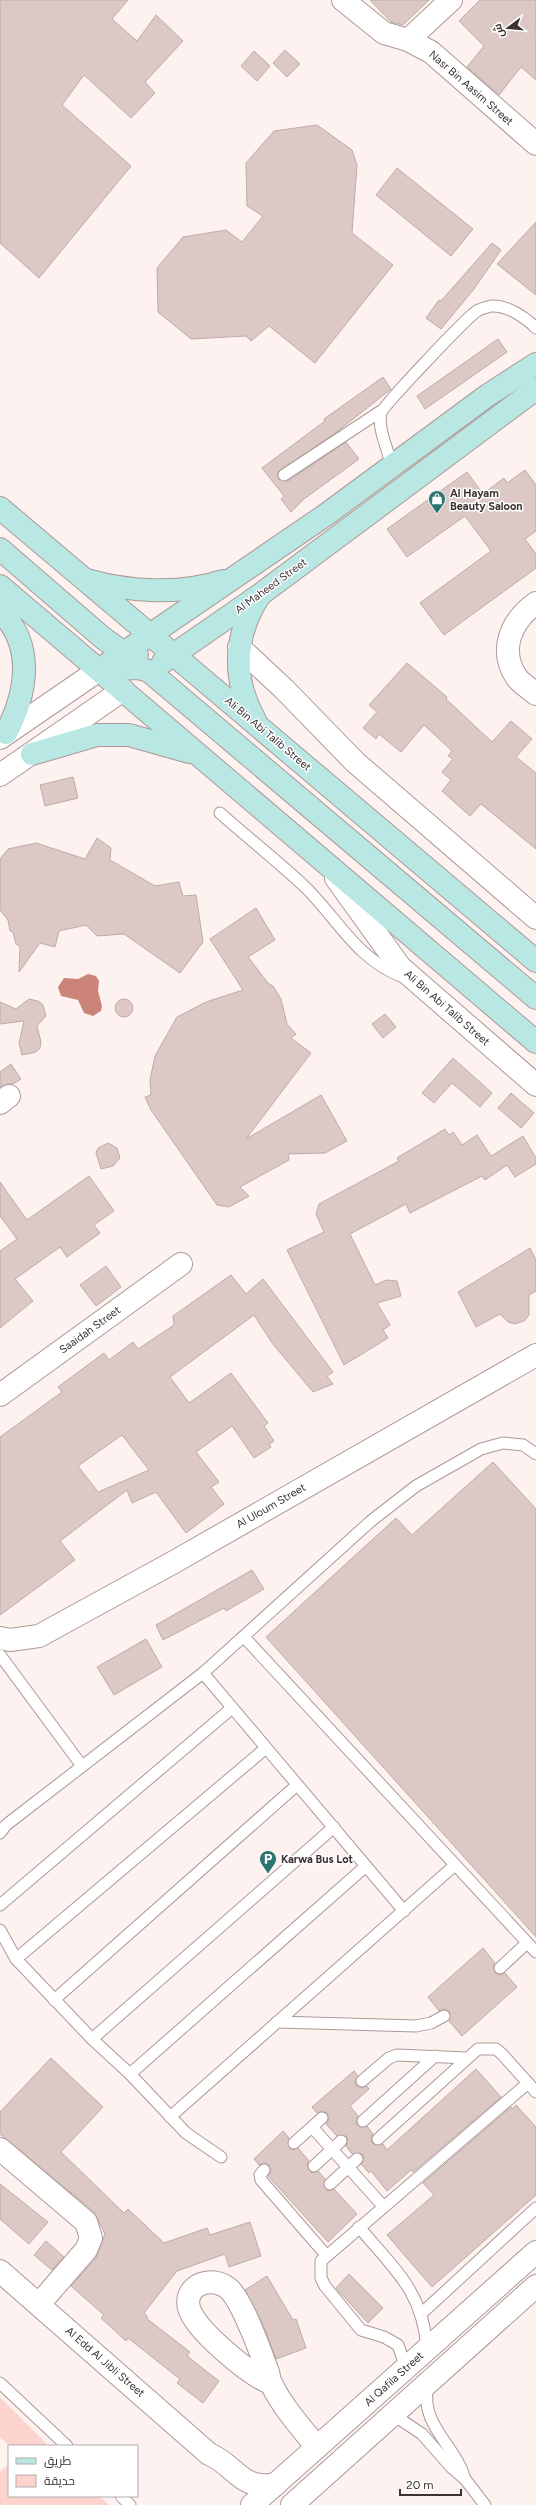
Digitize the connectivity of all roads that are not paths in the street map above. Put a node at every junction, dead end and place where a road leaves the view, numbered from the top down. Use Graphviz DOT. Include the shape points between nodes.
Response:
graph roads {
  1 [pos="343,0"];
  2 [pos="451,0"];
  3 [pos="408,40"];
  4 [pos="536,144"];
  5 [pos="536,328"];
  6 [pos="536,364"];
  7 [pos="536,389"];
  8 [pos="381,411"];
  9 [pos="391,466"];
  10 [pos="284,475"];
  11 [pos="0,508"];
  12 [pos="0,549"];
  13 [pos="237,576"];
  14 [pos="84,579"];
  15 [pos="0,586"];
  16 [pos="261,594"];
  17 [pos="536,603"];
  18 [pos="0,611"];
  19 [pos="151,635"];
  20 [pos="239,647"];
  21 [pos="124,653"];
  22 [pos="174,654"];
  23 [pos="99,670"];
  24 [pos="149,671"];
  25 [pos="123,690"];
  26 [pos="536,694"];
  27 [pos="258,725"];
  28 [pos="3,736"];
  29 [pos="32,754"];
  30 [pos="199,755"];
  31 [pos="0,775"];
  32 [pos="220,813"];
  33 [pos="326,864"];
  34 [pos="536,918"];
  35 [pos="370,923"];
  36 [pos="355,945"];
  37 [pos="536,961"];
  38 [pos="412,980"];
  39 [pos="536,998"];
  40 [pos="536,1042"];
  41 [pos="536,1085"];
  42 [pos="181,1264"];
  43 [pos="534,1360"];
  44 [pos="0,1396"];
  45 [pos="536,1454"];
  46 [pos="244,1637"];
  47 [pos="2,1645"];
  48 [pos="203,1673"];
  49 [pos="232,1708"];
  50 [pos="266,1748"];
  51 [pos="82,1766"];
  52 [pos="297,1785"];
  53 [pos="334,1827"];
  54 [pos="0,1833"];
  55 [pos="455,1865"];
  56 [pos="366,1866"];
  57 [pos="0,1905"];
  58 [pos="404,1910"];
  59 [pos="0,1930"];
  60 [pos="527,1943"];
  61 [pos="536,1952"];
  62 [pos="16,1959"];
  63 [pos="500,1968"];
  64 [pos="54,2000"];
  65 [pos="444,2016"];
  66 [pos="277,2022"];
  67 [pos="92,2039"];
  68 [pos="435,2056"];
  69 [pos="466,2058"];
  70 [pos="130,2074"];
  71 [pos="362,2081"];
  72 [pos="528,2083"];
  73 [pos="536,2092"];
  74 [pos="170,2117"];
  75 [pos="322,2118"];
  76 [pos="363,2121"];
  77 [pos="312,2127"];
  78 [pos="378,2139"];
  79 [pos="342,2141"];
  80 [pos="294,2143"];
  81 [pos="0,2149"];
  82 [pos="332,2150"];
  83 [pos="221,2157"];
  84 [pos="357,2159"];
  85 [pos="314,2166"];
  86 [pos="348,2167"];
  87 [pos="264,2170"];
  88 [pos="330,2184"];
  89 [pos="383,2206"];
  90 [pos="536,2208"];
  91 [pos="359,2227"];
  92 [pos="536,2252"];
  93 [pos="326,2255"];
  94 [pos="0,2271"];
  95 [pos="536,2286"];
  96 [pos="39,2304"];
  97 [pos="422,2313"];
  98 [pos="427,2349"];
  99 [pos="406,2368"];
  100 [pos="428,2382"];
  101 [pos="0,2383"];
  102 [pos="270,2383"];
  103 [pos="389,2417"];
  104 [pos="66,2445"];
  105 [pos="317,2447"];
  106 [pos="209,2454"];
  107 [pos="465,2479"];
  108 [pos="276,2484"];
  109 [pos="121,2497"];
  110 [pos="130,2505"];
  111 [pos="240,2505"];
  112 [pos="252,2505"];
  113 [pos="292,2505"];
  114 [pos="486,2505"];
  1 -- 3 [label="street, Nasr Bin Aasim Street" via="384,33"];
  2 -- 3 [label="street"];
  3 -- 4 [label="street, Nasr Bin Aasim Street" via="431,52"];
  5 -- 8 [label="lane" via="501,306 489,306 477,311"];
  6 -- 9 [label="main road" via="488,395"];
  7 -- 16 [label="main road, Al Maheed Street"];
  8 -- 9 [label="lane" via="380,420"];
  8 -- 10 [label="lane"];
  9 -- 13 [label="main road"];
  11 -- 14 [label="main road, Ali Bin Abi Talib Street"];
  12 -- 21 [label="main road"];
  13 -- 14 [label="main road" via="197,587 153,590 106,586"];
  13 -- 19 [label="main road"];
  14 -- 19 [label="main road, Ali Bin Abi Talib Street"];
  15 -- 23 [label="main road, Ali Bin Abi Talib Street"];
  16 -- 20 [label="main road" via="248,616"];
  16 -- 22 [label="main road, Al Maheed Street"];
  17 -- 26 [label="street" via="517,619 510,634 507,650 510,665 518,679"];
  18 -- 28 [label="main road" via="14,631 25,670 21,700"];
  19 -- 21 [label="main road"];
  19 -- 22 [label="main road, Ali Bin Abi Talib Street"];
  20 -- 27 [label="main road" via="241,687"];
  20 -- 34 [label="street" via="355,762"];
  21 -- 22 [label="main road" via="142,656"];
  21 -- 23 [label="main road"];
  22 -- 24 [label="main road, Al Maheed Street"];
  22 -- 27 [label="main road, Ali Bin Abi Talib Street"];
  23 -- 24 [label="main road" via="138,668"];
  23 -- 25 [label="main road, Ali Bin Abi Talib Street"];
  23 -- 28 [label="street"];
  24 -- 25 [label="main road, Al Maheed Street"];
  24 -- 39 [label="main road"];
  25 -- 29 [label="street, Al Maheed Street"];
  25 -- 30 [label="main road, Ali Bin Abi Talib Street"];
  27 -- 37 [label="main road, Ali Bin Abi Talib Street"];
  29 -- 30 [label="main road" via="98,735 129,735"];
  29 -- 31 [label="street, Al Maheed Street"];
  30 -- 33 [label="main road, Ali Bin Abi Talib Street"];
  32 -- 36 [label="lane" via="303,885"];
  33 -- 35 [label="street, Ali Bin Abi Talib Street"];
  33 -- 40 [label="main road, Ali Bin Abi Talib Street"];
  35 -- 36 [label="lane" via="365,936"];
  35 -- 38 [label="street, Ali Bin Abi Talib Street" via="389,953"];
  36 -- 38 [label="lane" via="381,966"];
  38 -- 41 [label="street, Ali Bin Abi Talib Street"];
  42 -- 44 [label="street, Saaidah Street"];
  43 -- 47 [label="street, Al Uloum Street" via="72,1619 39,1636"];
  45 -- 46 [label="lane" via="523,1445 503,1442 480,1449 416,1486 371,1521 275,1605"];
  46 -- 48 [label="lane"];
  46 -- 55 [label="lane"];
  47 -- 51 [label="lane"];
  48 -- 49 [label="lane"];
  48 -- 51 [label="lane"];
  49 -- 50 [label="lane"];
  49 -- 57 [label="lane"];
  50 -- 52 [label="lane"];
  50 -- 62 [label="lane"];
  51 -- 54 [label="lane" via="6,1825"];
  52 -- 53 [label="lane"];
  52 -- 64 [label="lane"];
  53 -- 56 [label="lane"];
  53 -- 67 [label="lane"];
  55 -- 58 [label="lane"];
  55 -- 60 [label="lane"];
  56 -- 58 [label="lane"];
  56 -- 70 [label="lane"];
  58 -- 66 [label="lane"];
  59 -- 62 [label="lane"];
  60 -- 61 [label="lane"];
  60 -- 63 [label="lane"];
  62 -- 64 [label="lane"];
  64 -- 67 [label="lane"];
  65 -- 66 [label="lane" via="431,2023 416,2026"];
  66 -- 74 [label="lane"];
  67 -- 70 [label="lane"];
  68 -- 69 [label="lane"];
  68 -- 71 [label="lane" via="397,2054"];
  68 -- 76 [label="lane"];
  69 -- 72 [label="lane" via="478,2049 496,2049"];
  69 -- 78 [label="lane"];
  70 -- 74 [label="lane"];
  72 -- 73 [label="lane"];
  72 -- 89 [label="lane"];
  74 -- 83 [label="lane" via="196,2141"];
  75 -- 77 [label="lane"];
  77 -- 80 [label="lane"];
  77 -- 82 [label="lane"];
  79 -- 82 [label="lane"];
  81 -- 96 [label="street" via="86,2222 91,2238 86,2250"];
  82 -- 85 [label="lane"];
  82 -- 86 [label="lane"];
  84 -- 86 [label="lane"];
  86 -- 88 [label="lane"];
  86 -- 89 [label="lane"];
  87 -- 93 [label="lane" via="260,2175 261,2180 281,2196 297,2214"];
  89 -- 91 [label="lane"];
  90 -- 97 [label="lane"];
  91 -- 93 [label="lane"];
  91 -- 97 [label="lane" via="412,2292"];
  92 -- 98 [label="street, Al Qafila Street"];
  93 -- 99 [label="lane" via="321,2261 320,2269 325,2286 361,2330 384,2336 398,2345"];
  94 -- 96 [label="street, Al Edd Al Jibli Street"];
  95 -- 100 [label="street"];
  96 -- 106 [label="street, Al Edd Al Jibli Street"];
  97 -- 98 [label="lane"];
  98 -- 99 [label="street, Al Qafila Street"];
  99 -- 105 [label="street, Al Qafila Street"];
  100 -- 103 [label="street"];
  100 -- 107 [label="lane" via="428,2414 437,2434 459,2463"];
  101 -- 104 [label="lane"];
  102 -- 105 [label="street"];
  103 -- 107 [label="lane" via="401,2420 422,2434 451,2468"];
  103 -- 113 [label="street"];
  105 -- 108 [label="street, Al Qafila Street"];
  106 -- 108 [label="street, Al Edd Al Jibli Street" via="246,2482 266,2486"];
  106 -- 111 [label="street, Al Edd Al Jibli Street" via="236,2487"];
  107 -- 114 [label="lane"];
  108 -- 112 [label="street, Al Qafila Street"];
  109 -- 110 [label="lane"];
}
